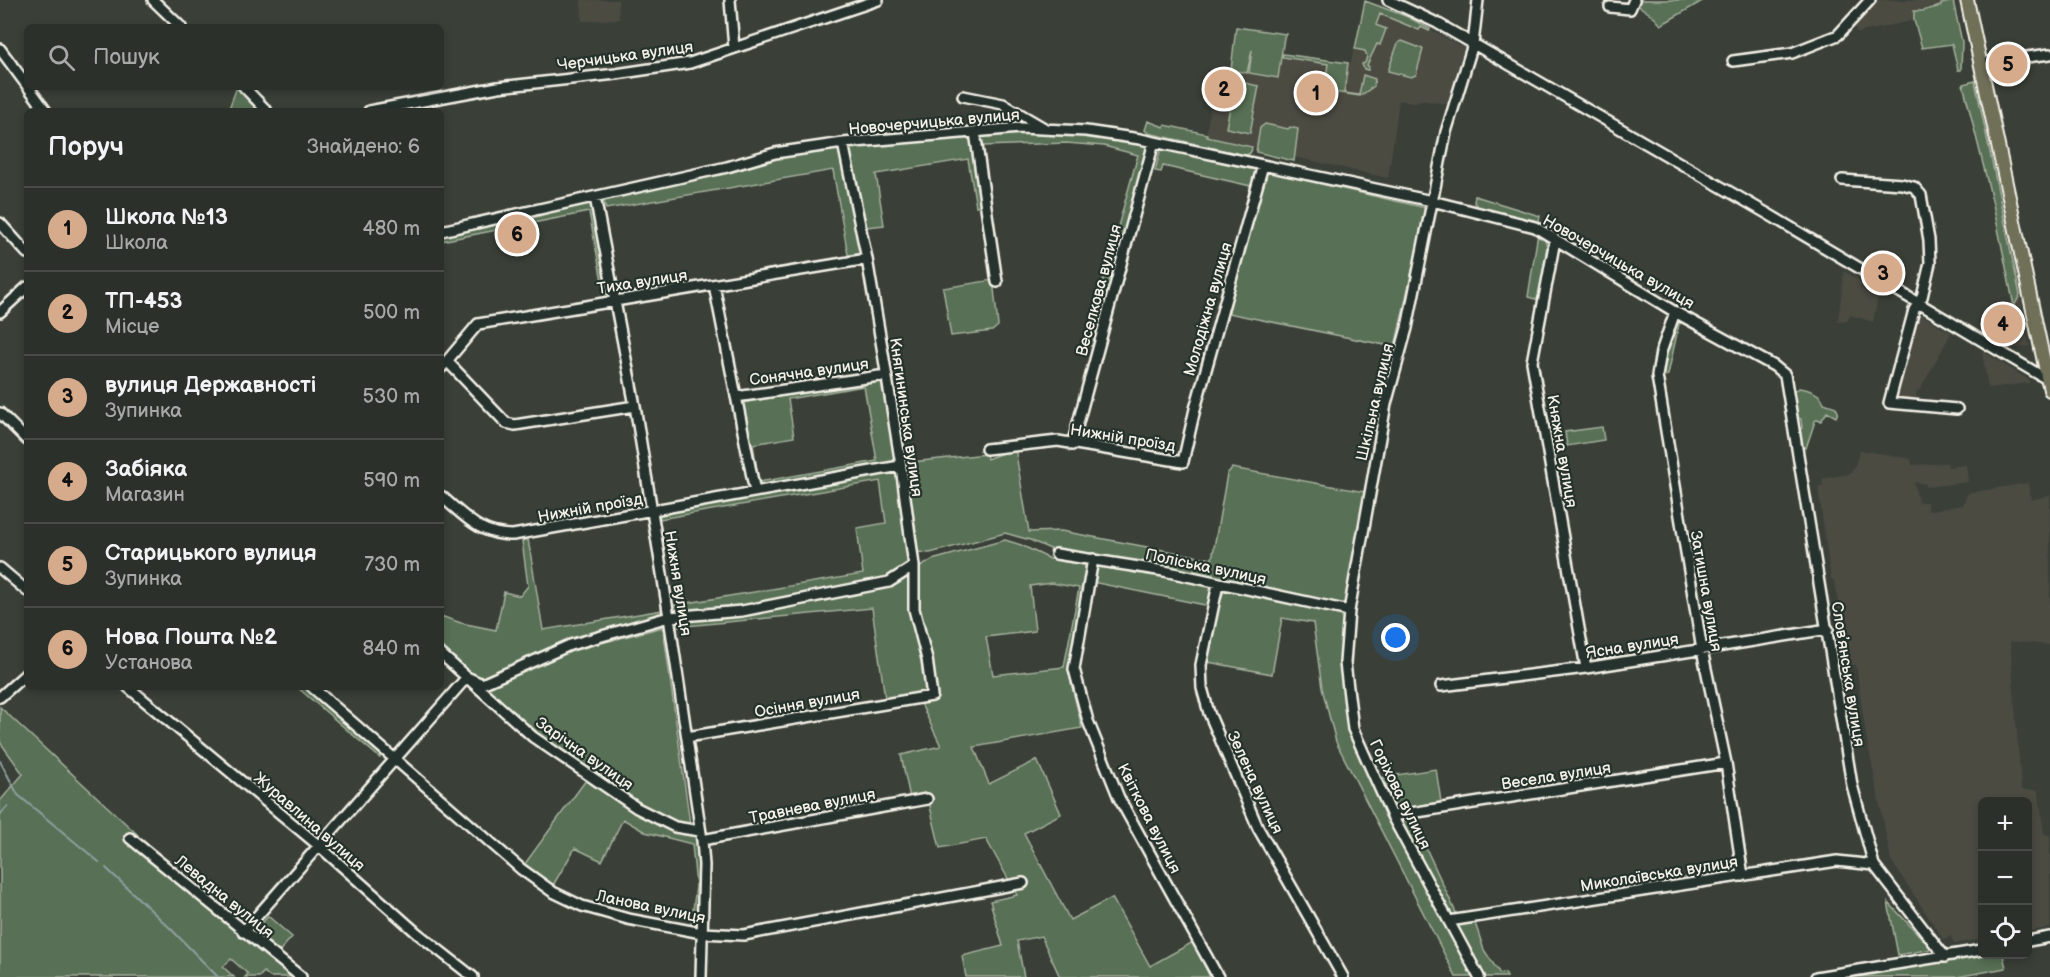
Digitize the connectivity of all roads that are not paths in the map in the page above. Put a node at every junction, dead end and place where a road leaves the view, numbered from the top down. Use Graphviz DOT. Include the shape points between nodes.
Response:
graph roads {
  1 [pos="153,0"];
  2 [pos="730,0"];
  3 [pos="878,0"];
  4 [pos="1388,0"];
  5 [pos="1478,0"];
  6 [pos="1634,0"];
  7 [pos="1870,0"];
  8 [pos="1967,0"];
  9 [pos="1610,7"];
  10 [pos="178,24"];
  11 [pos="1473,44"];
  12 [pos="734,48"];
  13 [pos="0,49"];
  14 [pos="2050,54"];
  15 [pos="1733,61"];
  16 [pos="1981,63"];
  17 [pos="24,81"];
  18 [pos="30,90"];
  19 [pos="247,90"];
  20 [pos="963,96"];
  21 [pos="44,108"];
  22 [pos="264,108"];
  23 [pos="385,108"];
  24 [pos="1046,129"];
  25 [pos="975,132"];
  26 [pos="1154,142"];
  27 [pos="843,143"];
  28 [pos="1263,165"];
  29 [pos="1842,180"];
  30 [pos="595,197"];
  31 [pos="1432,201"];
  32 [pos="0,223"];
  33 [pos="444,230"];
  34 [pos="1554,240"];
  35 [pos="24,250"];
  36 [pos="867,259"];
  37 [pos="997,282"];
  38 [pos="714,285"];
  39 [pos="24,290"];
  40 [pos="616,301"];
  41 [pos="1918,303"];
  42 [pos="0,312"];
  43 [pos="1675,312"];
  44 [pos="444,364"];
  45 [pos="1782,371"];
  46 [pos="886,375"];
  47 [pos="2049,384"];
  48 [pos="736,397"];
  49 [pos="635,406"];
  50 [pos="1957,409"];
  51 [pos="0,413"];
  52 [pos="24,437"];
  53 [pos="1072,445"];
  54 [pos="986,449"];
  55 [pos="1183,462"];
  56 [pos="900,466"];
  57 [pos="755,492"];
  58 [pos="444,498"];
  59 [pos="652,512"];
  60 [pos="1056,555"];
  61 [pos="1093,560"];
  62 [pos="914,566"];
  63 [pos="0,568"];
  64 [pos="1218,584"];
  65 [pos="24,588"];
  66 [pos="1349,610"];
  67 [pos="669,617"];
  68 [pos="1828,629"];
  69 [pos="1701,650"];
  70 [pos="444,657"];
  71 [pos="1586,668"];
  72 [pos="24,676"];
  73 [pos="467,677"];
  74 [pos="1441,686"];
  75 [pos="133,690"];
  76 [pos="316,690"];
  77 [pos="932,696"];
  78 [pos="0,697"];
  79 [pos="687,737"];
  80 [pos="394,757"];
  81 [pos="1726,764"];
  82 [pos="927,799"];
  83 [pos="1392,816"];
  84 [pos="701,836"];
  85 [pos="130,838"];
  86 [pos="318,845"];
  87 [pos="1874,865"];
  88 [pos="1743,876"];
  89 [pos="1023,883"];
  90 [pos="1449,921"];
  91 [pos="243,932"];
  92 [pos="702,933"];
  93 [pos="2050,937"];
  94 [pos="2032,940"];
  95 [pos="1978,951"];
  96 [pos="1945,957"];
  97 [pos="301,977"];
  98 [pos="472,977"];
  99 [pos="701,977"];
  100 [pos="1218,977"];
  101 [pos="1343,977"];
  102 [pos="1479,977"];
  103 [pos="1816,977"];
  1 -- 10 [label="street"];
  2 -- 12 [label="street"];
  3 -- 12 [label="street, Черчицька вулиця"];
  4 -- 11 [label="street"];
  5 -- 11 [label="street"];
  6 -- 9 [label="street" via="1630,9"];
  7 -- 15 [label="street" via="1839,35 1792,53"];
  8 -- 16 [label="main road"];
  11 -- 31 [label="street" via="1446,132"];
  11 -- 41 [label="street"];
  12 -- 23 [label="street, Черчицька вулиця" via="690,63 498,87"];
  13 -- 17 [label="street"];
  14 -- 16 [label="street"];
  16 -- 47 [label="main road"];
  18 -- 21 [label="street"];
  19 -- 22 [label="street"];
  20 -- 24 [label="street" via="1004,104"];
  24 -- 25 [label="street, Новочерчицька вулиця"];
  24 -- 26 [label="street, Новочерчицька вулиця"];
  25 -- 27 [label="street, Новочерчицька вулиця"];
  25 -- 37 [label="street"];
  26 -- 28 [label="street, Новочерчицька вулиця"];
  26 -- 53 [label="street, Веселкова вулиця"];
  27 -- 30 [label="street, Новочерчицька вулиця" via="775,153"];
  27 -- 36 [label="street, Княгининська вулиця"];
  28 -- 31 [label="street, Новочерчицька вулиця"];
  28 -- 55 [label="street, Молодіжна вулиця"];
  29 -- 41 [label="street" via="1909,185 1921,195 1930,263"];
  30 -- 33 [label="street, Новочерчицька вулиця"];
  30 -- 40 [label="street, Нижня вулиця"];
  31 -- 34 [label="street, Новочерчицька вулиця" via="1535,227"];
  31 -- 66 [label="street, Шкільна вулиця" via="1407,328 1386,404"];
  32 -- 35 [label="street"];
  34 -- 43 [label="street, Новочерчицька вулиця"];
  34 -- 71 [label="street, Княжна вулиця" via="1532,362"];
  36 -- 38 [label="street, Тиха вулиця"];
  36 -- 46 [label="street, Княгининська вулиця"];
  38 -- 40 [label="street, Тиха вулиця"];
  38 -- 48 [label="street"];
  39 -- 42 [label="street"];
  40 -- 44 [label="street, Тиха вулиця" via="478,324"];
  40 -- 49 [label="street, Нижня вулиця"];
  41 -- 47 [label="street"];
  41 -- 50 [label="street" via="1889,403"];
  43 -- 45 [label="street, Новочерчицька вулиця"];
  43 -- 69 [label="street, Затишна вулиця" via="1660,352 1657,376"];
  44 -- 49 [label="street" via="506,423 515,425"];
  45 -- 68 [label="street, Словʼянська вулиця"];
  46 -- 48 [label="street, Сонячна вулиця"];
  46 -- 56 [label="street, Княгининська вулиця"];
  48 -- 57 [label="street"];
  49 -- 59 [label="street, Нижня вулиця"];
  51 -- 52 [label="street"];
  53 -- 54 [label="street, Нижній проїзд" via="1058,441"];
  53 -- 55 [label="street, Нижній проїзд"];
  56 -- 57 [label="street, Нижній проїзд"];
  56 -- 62 [label="street, Княгининська вулиця"];
  57 -- 59 [label="street, Нижній проїзд"];
  58 -- 59 [label="street, Нижній проїзд" via="482,530 496,535"];
  59 -- 67 [label="street, Нижня вулиця"];
  60 -- 61 [label="street, Поліська вулиця"];
  61 -- 64 [label="street, Поліська вулиця" via="1164,570"];
  61 -- 100 [label="street, Квіткова вулиця" via="1074,669 1088,721 1119,798"];
  62 -- 67 [label="street" via="889,582 742,611"];
  62 -- 77 [label="street, Княгининська вулиця" via="914,609"];
  63 -- 65 [label="street"];
  64 -- 66 [label="street, Поліська вулиця"];
  64 -- 101 [label="street, Зелена вулиця" via="1201,665 1209,713 1258,828"];
  66 -- 83 [label="street, Горіхова вулиця" via="1345,663 1353,729"];
  67 -- 73 [label="street" via="570,645 482,684"];
  67 -- 79 [label="street, Нижня вулиця"];
  68 -- 69 [label="street, Ясна вулиця"];
  68 -- 87 [label="street, Словʼянська вулиця" via="1852,785"];
  69 -- 71 [label="street, Ясна вулиця"];
  69 -- 81 [label="street, Затишна вулиця"];
  70 -- 73 [label="street, Зарічна вулиця"];
  71 -- 74 [label="street, Ясна вулиця"];
  72 -- 78 [label="street"];
  73 -- 80 [label="street"];
  73 -- 84 [label="street, Зарічна вулиця" via="533,737 638,808"];
  75 -- 86 [label="street, Журавлина вулиця"];
  76 -- 80 [label="street, Ланова вулиця"];
  77 -- 79 [label="street, Осіння вулиця"];
  79 -- 84 [label="street, Нижня вулиця"];
  80 -- 86 [label="street"];
  80 -- 92 [label="street, Ланова вулиця" via="521,869 553,892 617,916"];
  81 -- 83 [label="street, Весела вулиця"];
  81 -- 88 [label="street, Затишна вулиця"];
  82 -- 84 [label="street, Травнева вулиця"];
  83 -- 90 [label="street, Горіхова вулиця"];
  84 -- 92 [label="street, Нижня вулиця"];
  85 -- 91 [label="street, Левадна вулиця"];
  86 -- 91 [label="street"];
  86 -- 98 [label="street, Журавлина вулиця"];
  87 -- 88 [label="street, Миколаївська вулиця" via="1837,861"];
  87 -- 96 [label="street, Словʼянська вулиця"];
  88 -- 90 [label="street, Миколаївська вулиця"];
  89 -- 92 [label="street, Ланова вулиця" via="744,935"];
  90 -- 102 [label="street, Горіхова вулиця"];
  91 -- 97 [label="street, Левадна вулиця"];
  92 -- 99 [label="street, Нижня вулиця"];
  93 -- 94 [label="street"];
  95 -- 96 [label="street"];
  96 -- 103 [label="street"];
}
